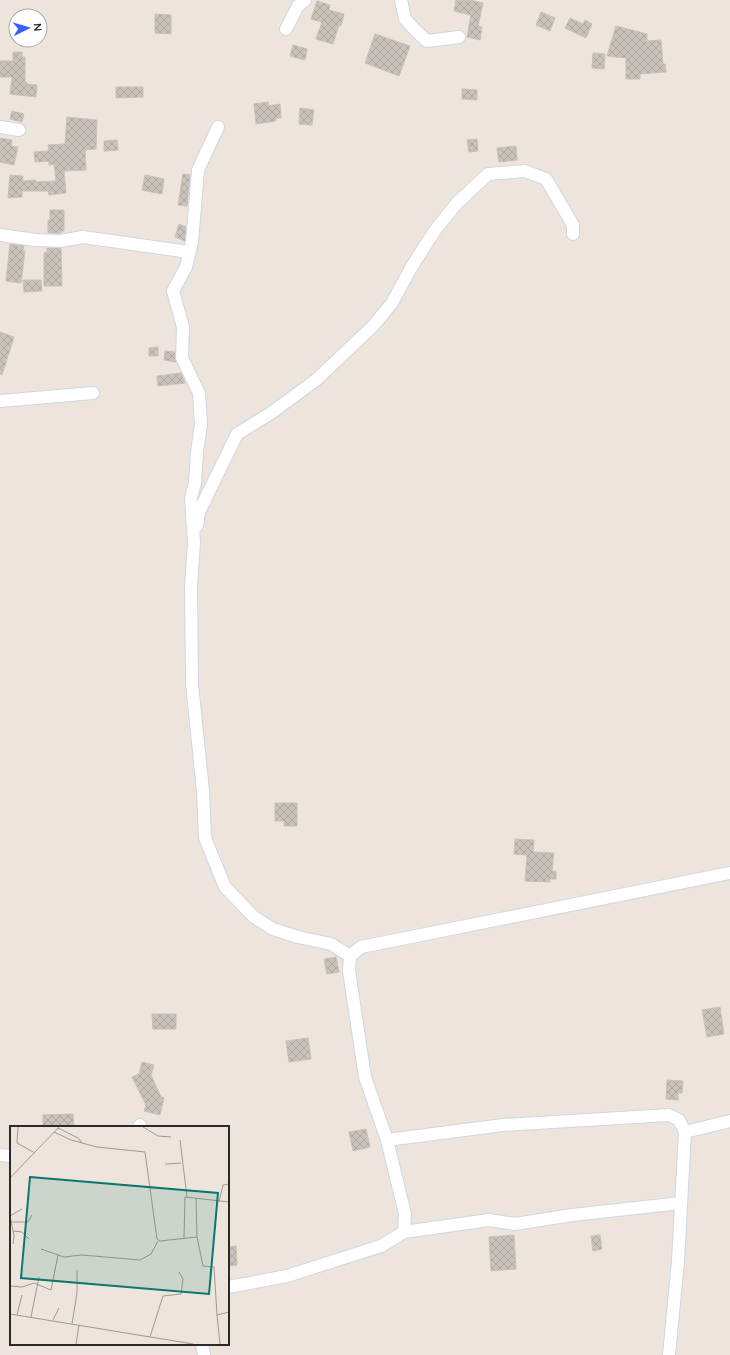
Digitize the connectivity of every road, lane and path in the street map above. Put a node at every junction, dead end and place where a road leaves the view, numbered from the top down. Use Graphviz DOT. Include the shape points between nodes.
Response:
graph roads {
  1 [pos="305,0"];
  2 [pos="401,0"];
  3 [pos="286,30"];
  4 [pos="459,37"];
  5 [pos="218,126"];
  6 [pos="0,127"];
  7 [pos="19,130"];
  8 [pos="574,234"];
  9 [pos="0,235"];
  10 [pos="189,252"];
  11 [pos="93,393"];
  12 [pos="0,401"];
  13 [pos="194,543"];
  14 [pos="730,873"];
  15 [pos="350,956"];
  16 [pos="730,1121"];
  17 [pos="685,1132"];
  18 [pos="387,1140"];
  19 [pos="0,1155"];
  20 [pos="10,1156"];
  21 [pos="681,1203"];
  22 [pos="404,1232"];
  23 [pos="229,1286"];
  24 [pos="202,1345"];
  25 [pos="204,1355"];
  26 [pos="669,1355"];
  1 -- 3 [label="street" via="298,6"];
  2 -- 4 [label="street" via="406,19 427,40"];
  5 -- 10 [label="street" via="198,170"];
  6 -- 7 [label="street"];
  8 -- 13 [label="street" via="572,225 546,179 525,171 488,174 456,204 436,229 392,302 373,326 316,380 237,434 199,512"];
  9 -- 10 [label="street" via="60,241 83,237"];
  10 -- 13 [label="street" via="186,267 173,291 183,327 182,358 198,393 201,424 191,498"];
  11 -- 12 [label="street"];
  13 -- 15 [label="street" via="192,684 203,790 205,838 226,887 254,917 273,929 332,944"];
  14 -- 15 [label="street" via="361,947"];
  15 -- 18 [label="street" via="349,971 365,1077"];
  16 -- 17 [label="street"];
  17 -- 18 [label="street" via="679,1120 669,1114 503,1125"];
  17 -- 21 [label="street"];
  18 -- 22 [label="street" via="405,1214"];
  19 -- 20 [label="street"];
  21 -- 22 [label="street" via="516,1224 489,1220"];
  21 -- 26 [label="street"];
  22 -- 23 [label="street" via="381,1246 288,1276"];
  24 -- 25 [label="street"];
}
